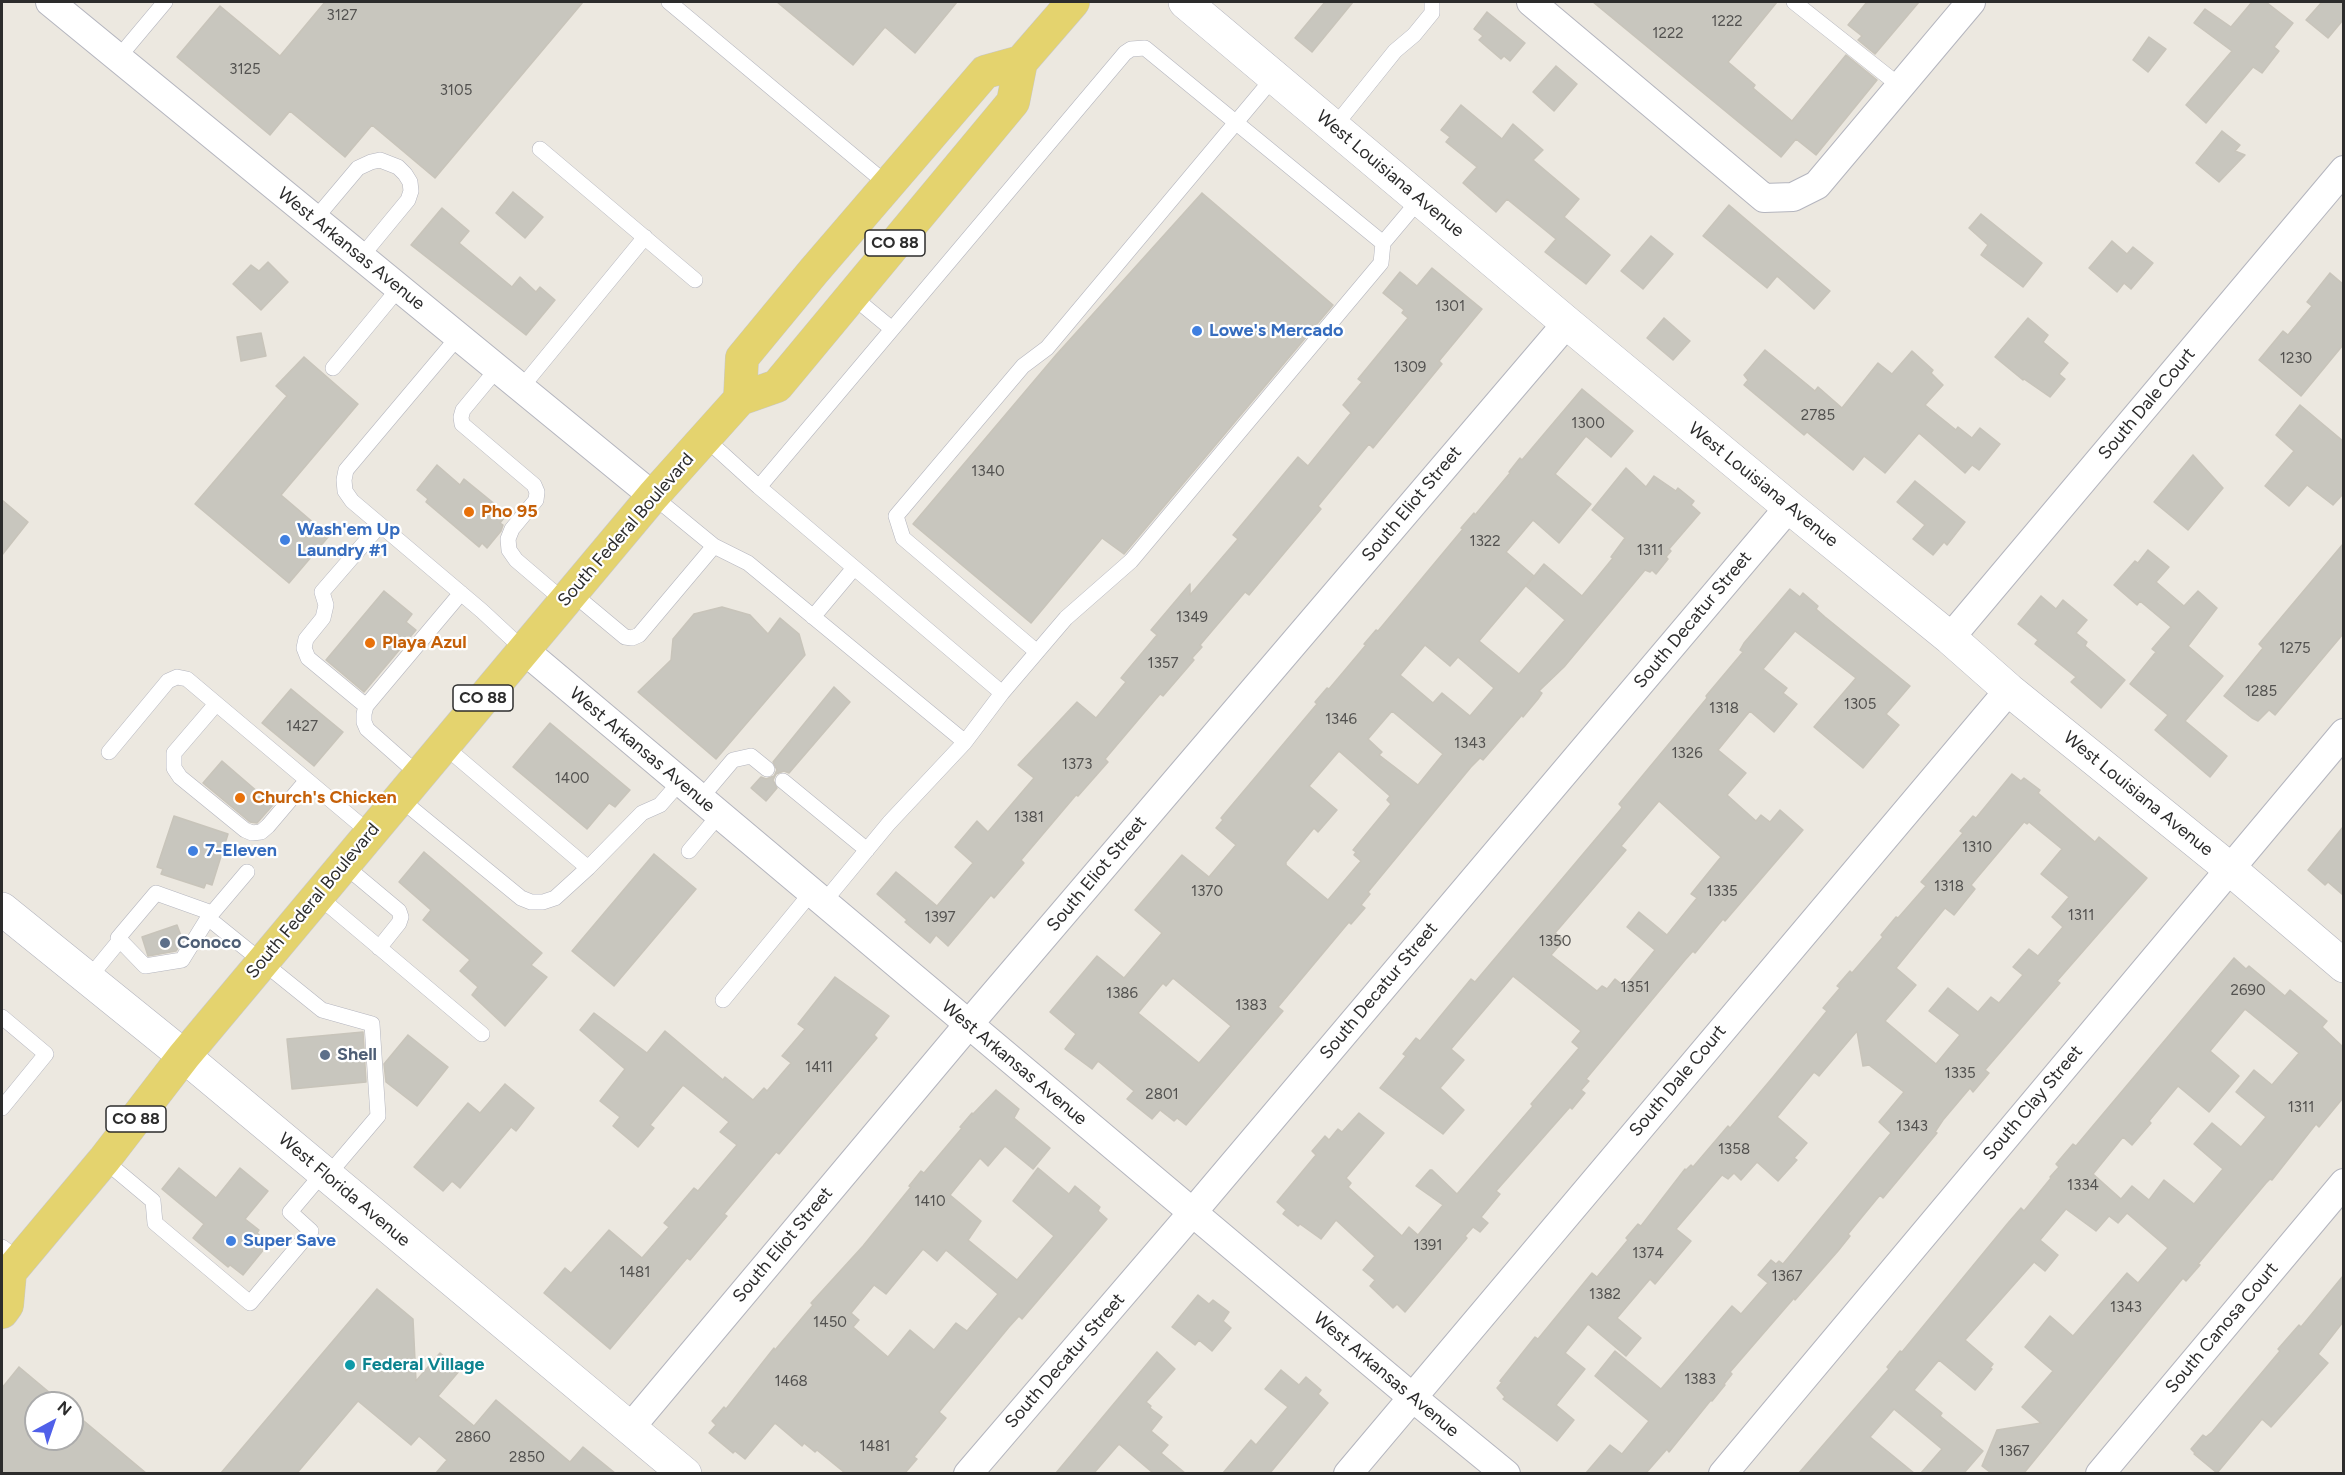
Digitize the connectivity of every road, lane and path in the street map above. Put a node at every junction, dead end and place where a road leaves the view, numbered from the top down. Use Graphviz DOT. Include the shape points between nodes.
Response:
graph roads {
  1 [pos="50,2"];
  2 [pos="165,2"];
  3 [pos="669,2"];
  4 [pos="1073,2"];
  5 [pos="1185,2"];
  6 [pos="1432,2"];
  7 [pos="1531,2"];
  8 [pos="1794,2"];
  9 [pos="1971,2"];
  10 [pos="118,58"];
  11 [pos="1021,62"];
  12 [pos="1274,77"];
  13 [pos="1900,86"];
  14 [pos="1236,123"];
  15 [pos="1334,127"];
  16 [pos="540,149"];
  17 [pos="2343,170"];
  18 [pos="888,185"];
  19 [pos="1420,199"];
  20 [pos="315,219"];
  21 [pos="645,237"];
  22 [pos="1383,243"];
  23 [pos="361,257"];
  24 [pos="695,280"];
  25 [pos="399,288"];
  26 [pos="852,296"];
  27 [pos="1567,323"];
  28 [pos="892,329"];
  29 [pos="458,337"];
  30 [pos="333,368"];
  31 [pos="497,369"];
  32 [pos="520,388"];
  33 [pos="740,399"];
  34 [pos="706,439"];
  35 [pos="759,487"];
  36 [pos="653,496"];
  37 [pos="1789,507"];
  38 [pos="380,525"];
  39 [pos="714,546"];
  40 [pos="854,568"];
  41 [pos="461,593"];
  42 [pos="568,597"];
  43 [pos="813,617"];
  44 [pos="1950,638"];
  45 [pos="524,650"];
  46 [pos="1037,652"];
  47 [pos="2009,690"];
  48 [pos="1002,693"];
  49 [pos="216,704"];
  50 [pos="366,706"];
  51 [pos="2343,733"];
  52 [pos="965,742"];
  53 [pos="443,746"];
  54 [pos="109,752"];
  55 [pos="767,769"];
  56 [pos="307,780"];
  57 [pos="783,781"];
  58 [pos="409,786"];
  59 [pos="699,798"];
  60 [pos="370,832"];
  61 [pos="867,850"];
  62 [pos="689,851"];
  63 [pos="344,865"];
  64 [pos="588,868"];
  65 [pos="2230,868"];
  66 [pos="247,872"];
  67 [pos="318,896"];
  68 [pos="817,898"];
  69 [pos="2,909"];
  70 [pos="210,916"];
  71 [pos="120,940"];
  72 [pos="379,948"];
  73 [pos="262,963"];
  74 [pos="2343,966"];
  75 [pos="88,979"];
  76 [pos="723,1000"];
  77 [pos="2,1017"];
  78 [pos="968,1025"];
  79 [pos="482,1034"];
  80 [pos="184,1056"];
  81 [pos="2,1107"];
  82 [pos="104,1160"];
  83 [pos="325,1174"];
  84 [pos="2343,1183"];
  85 [pos="1192,1213"];
  86 [pos="8,1263"];
  87 [pos="2,1312"];
  88 [pos="1412,1397"];
  89 [pos="630,1428"];
  90 [pos="685,1473"];
  91 [pos="968,1473"];
  92 [pos="1348,1473"];
  93 [pos="1506,1473"];
  94 [pos="1723,1473"];
  95 [pos="2100,1473"];
  1 -- 10 [label="street, West Arkansas Avenue"];
  2 -- 10 [label="lane"];
  3 -- 18 [label="lane"];
  4 -- 11 [label="main road, CO 88"];
  5 -- 12 [label="street, West Louisiana Avenue"];
  6 -- 15 [label="lane" via="1432,13 1395,51"];
  7 -- 13 [label="street" via="1764,198 1793,197 1817,185"];
  8 -- 13 [label="lane"];
  9 -- 13 [label="street"];
  10 -- 20 [label="street, West Arkansas Avenue"];
  11 -- 18 [label="main road, CO 88" via="985,72"];
  11 -- 26 [label="main road, CO 88" via="1013,102"];
  12 -- 14 [label="lane"];
  12 -- 15 [label="street, West Louisiana Avenue"];
  14 -- 22 [label="lane"];
  14 -- 28 [label="lane" via="1145,48 1131,49"];
  14 -- 46 [label="lane" via="1047,348 1023,366 896,516 903,538"];
  15 -- 19 [label="street, West Louisiana Avenue"];
  16 -- 21 [label="lane"];
  17 -- 44 [label="street, South Dale Court"];
  18 -- 33 [label="main road, CO 88" via="742,358"];
  19 -- 22 [label="lane"];
  19 -- 27 [label="street, West Louisiana Avenue"];
  20 -- 23 [label="street, West Arkansas Avenue"];
  20 -- 23 [label="lane" via="358,168 380,160 398,167 410,182 408,200"];
  21 -- 24 [label="lane"];
  21 -- 32 [label="lane"];
  22 -- 46 [label="lane" via="1381,263 1139,552 1066,618"];
  23 -- 25 [label="street, West Arkansas Avenue"];
  25 -- 29 [label="street, West Arkansas Avenue"];
  25 -- 30 [label="lane"];
  26 -- 28 [label="lane"];
  26 -- 33 [label="main road, CO 88" via="777,386"];
  27 -- 37 [label="street, West Louisiana Avenue"];
  27 -- 78 [label="street, South Eliot Street"];
  28 -- 35 [label="lane"];
  29 -- 31 [label="street, West Arkansas Avenue"];
  29 -- 38 [label="lane" via="345,470 345,491"];
  31 -- 32 [label="street, West Arkansas Avenue"];
  31 -- 42 [label="lane" via="463,410 462,424 534,485 536,500 512,529 509,550 516,560"];
  32 -- 36 [label="street, West Arkansas Avenue"];
  33 -- 34 [label="main road, South Federal Boulevard / CO 88"];
  34 -- 35 [label="lane"];
  34 -- 36 [label="main road, South Federal Boulevard / CO 88"];
  35 -- 40 [label="lane"];
  36 -- 39 [label="lane"];
  36 -- 42 [label="main road, South Federal Boulevard / CO 88"];
  37 -- 44 [label="street, West Louisiana Avenue"];
  37 -- 85 [label="street, South Decatur Street"];
  38 -- 41 [label="lane"];
  38 -- 50 [label="lane" via="322,592 326,605 323,618 306,639 304,648 308,658"];
  39 -- 42 [label="lane" via="639,635 632,638"];
  39 -- 43 [label="lane" via="748,563"];
  40 -- 43 [label="lane"];
  40 -- 48 [label="lane"];
  41 -- 45 [label="lane"];
  41 -- 50 [label="lane"];
  42 -- 45 [label="main road, South Federal Boulevard / CO 88"];
  43 -- 52 [label="lane"];
  44 -- 47 [label="street, West Louisiana Avenue"];
  45 -- 53 [label="main road, South Federal Boulevard / CO 88"];
  45 -- 59 [label="street, West Arkansas Avenue"];
  46 -- 48 [label="lane"];
  47 -- 65 [label="street, West Louisiana Avenue"];
  47 -- 88 [label="street, South Dale Court"];
  48 -- 52 [label="lane"];
  49 -- 54 [label="lane" via="187,679 177,677 168,681"];
  49 -- 56 [label="lane"];
  49 -- 56 [label="lane" via="174,753 174,768 180,777 252,833 268,826"];
  50 -- 58 [label="lane" via="367,729"];
  51 -- 65 [label="street, South Clay Street"];
  52 -- 61 [label="lane"];
  53 -- 58 [label="main road, South Federal Boulevard / CO 88"];
  53 -- 64 [label="lane"];
  55 -- 59 [label="lane" via="751,756 733,760"];
  56 -- 60 [label="lane"];
  57 -- 61 [label="lane"];
  58 -- 60 [label="main road, South Federal Boulevard / CO 88"];
  58 -- 64 [label="lane" via="521,898 543,902 555,898"];
  59 -- 62 [label="lane"];
  59 -- 64 [label="lane" via="660,805 642,813"];
  59 -- 68 [label="street, West Arkansas Avenue"];
  60 -- 63 [label="main road, South Federal Boulevard / CO 88"];
  61 -- 68 [label="lane"];
  63 -- 67 [label="main road, South Federal Boulevard / CO 88"];
  63 -- 72 [label="lane" via="399,911 399,923"];
  65 -- 74 [label="street, West Louisiana Avenue"];
  65 -- 94 [label="street, South Clay Street"];
  66 -- 70 [label="lane"];
  67 -- 72 [label="lane"];
  67 -- 73 [label="main road, South Federal Boulevard / CO 88"];
  68 -- 76 [label="lane"];
  68 -- 78 [label="street, West Arkansas Avenue"];
  69 -- 75 [label="street, West Florida Avenue"];
  70 -- 71 [label="lane" via="156,893"];
  70 -- 71 [label="lane" via="182,960 145,966"];
  70 -- 73 [label="lane"];
  71 -- 75 [label="lane"];
  72 -- 79 [label="lane"];
  73 -- 80 [label="main road, South Federal Boulevard / CO 88"];
  73 -- 83 [label="lane" via="322,1010 372,1024 378,1116"];
  75 -- 80 [label="street, West Florida Avenue"];
  77 -- 81 [label="lane" via="46,1054"];
  78 -- 85 [label="street, West Arkansas Avenue"];
  78 -- 89 [label="street, South Eliot Street"];
  80 -- 82 [label="main road, South Federal Boulevard / CO 88"];
  80 -- 83 [label="street, West Florida Avenue"];
  82 -- 83 [label="lane" via="153,1201 155,1223 250,1303 311,1231 290,1212"];
  82 -- 86 [label="main road, South Federal Boulevard / CO 88"];
  83 -- 89 [label="street, West Florida Avenue"];
  84 -- 95 [label="street, South Canosa Court"];
  85 -- 88 [label="street, West Arkansas Avenue"];
  85 -- 91 [label="street, South Decatur Street"];
  86 -- 87 [label="main road, South Federal Boulevard" via="7,1305"];
  88 -- 92 [label="street, South Dale Court"];
  88 -- 93 [label="street, West Arkansas Avenue"];
  89 -- 90 [label="street, West Florida Avenue"];
}
